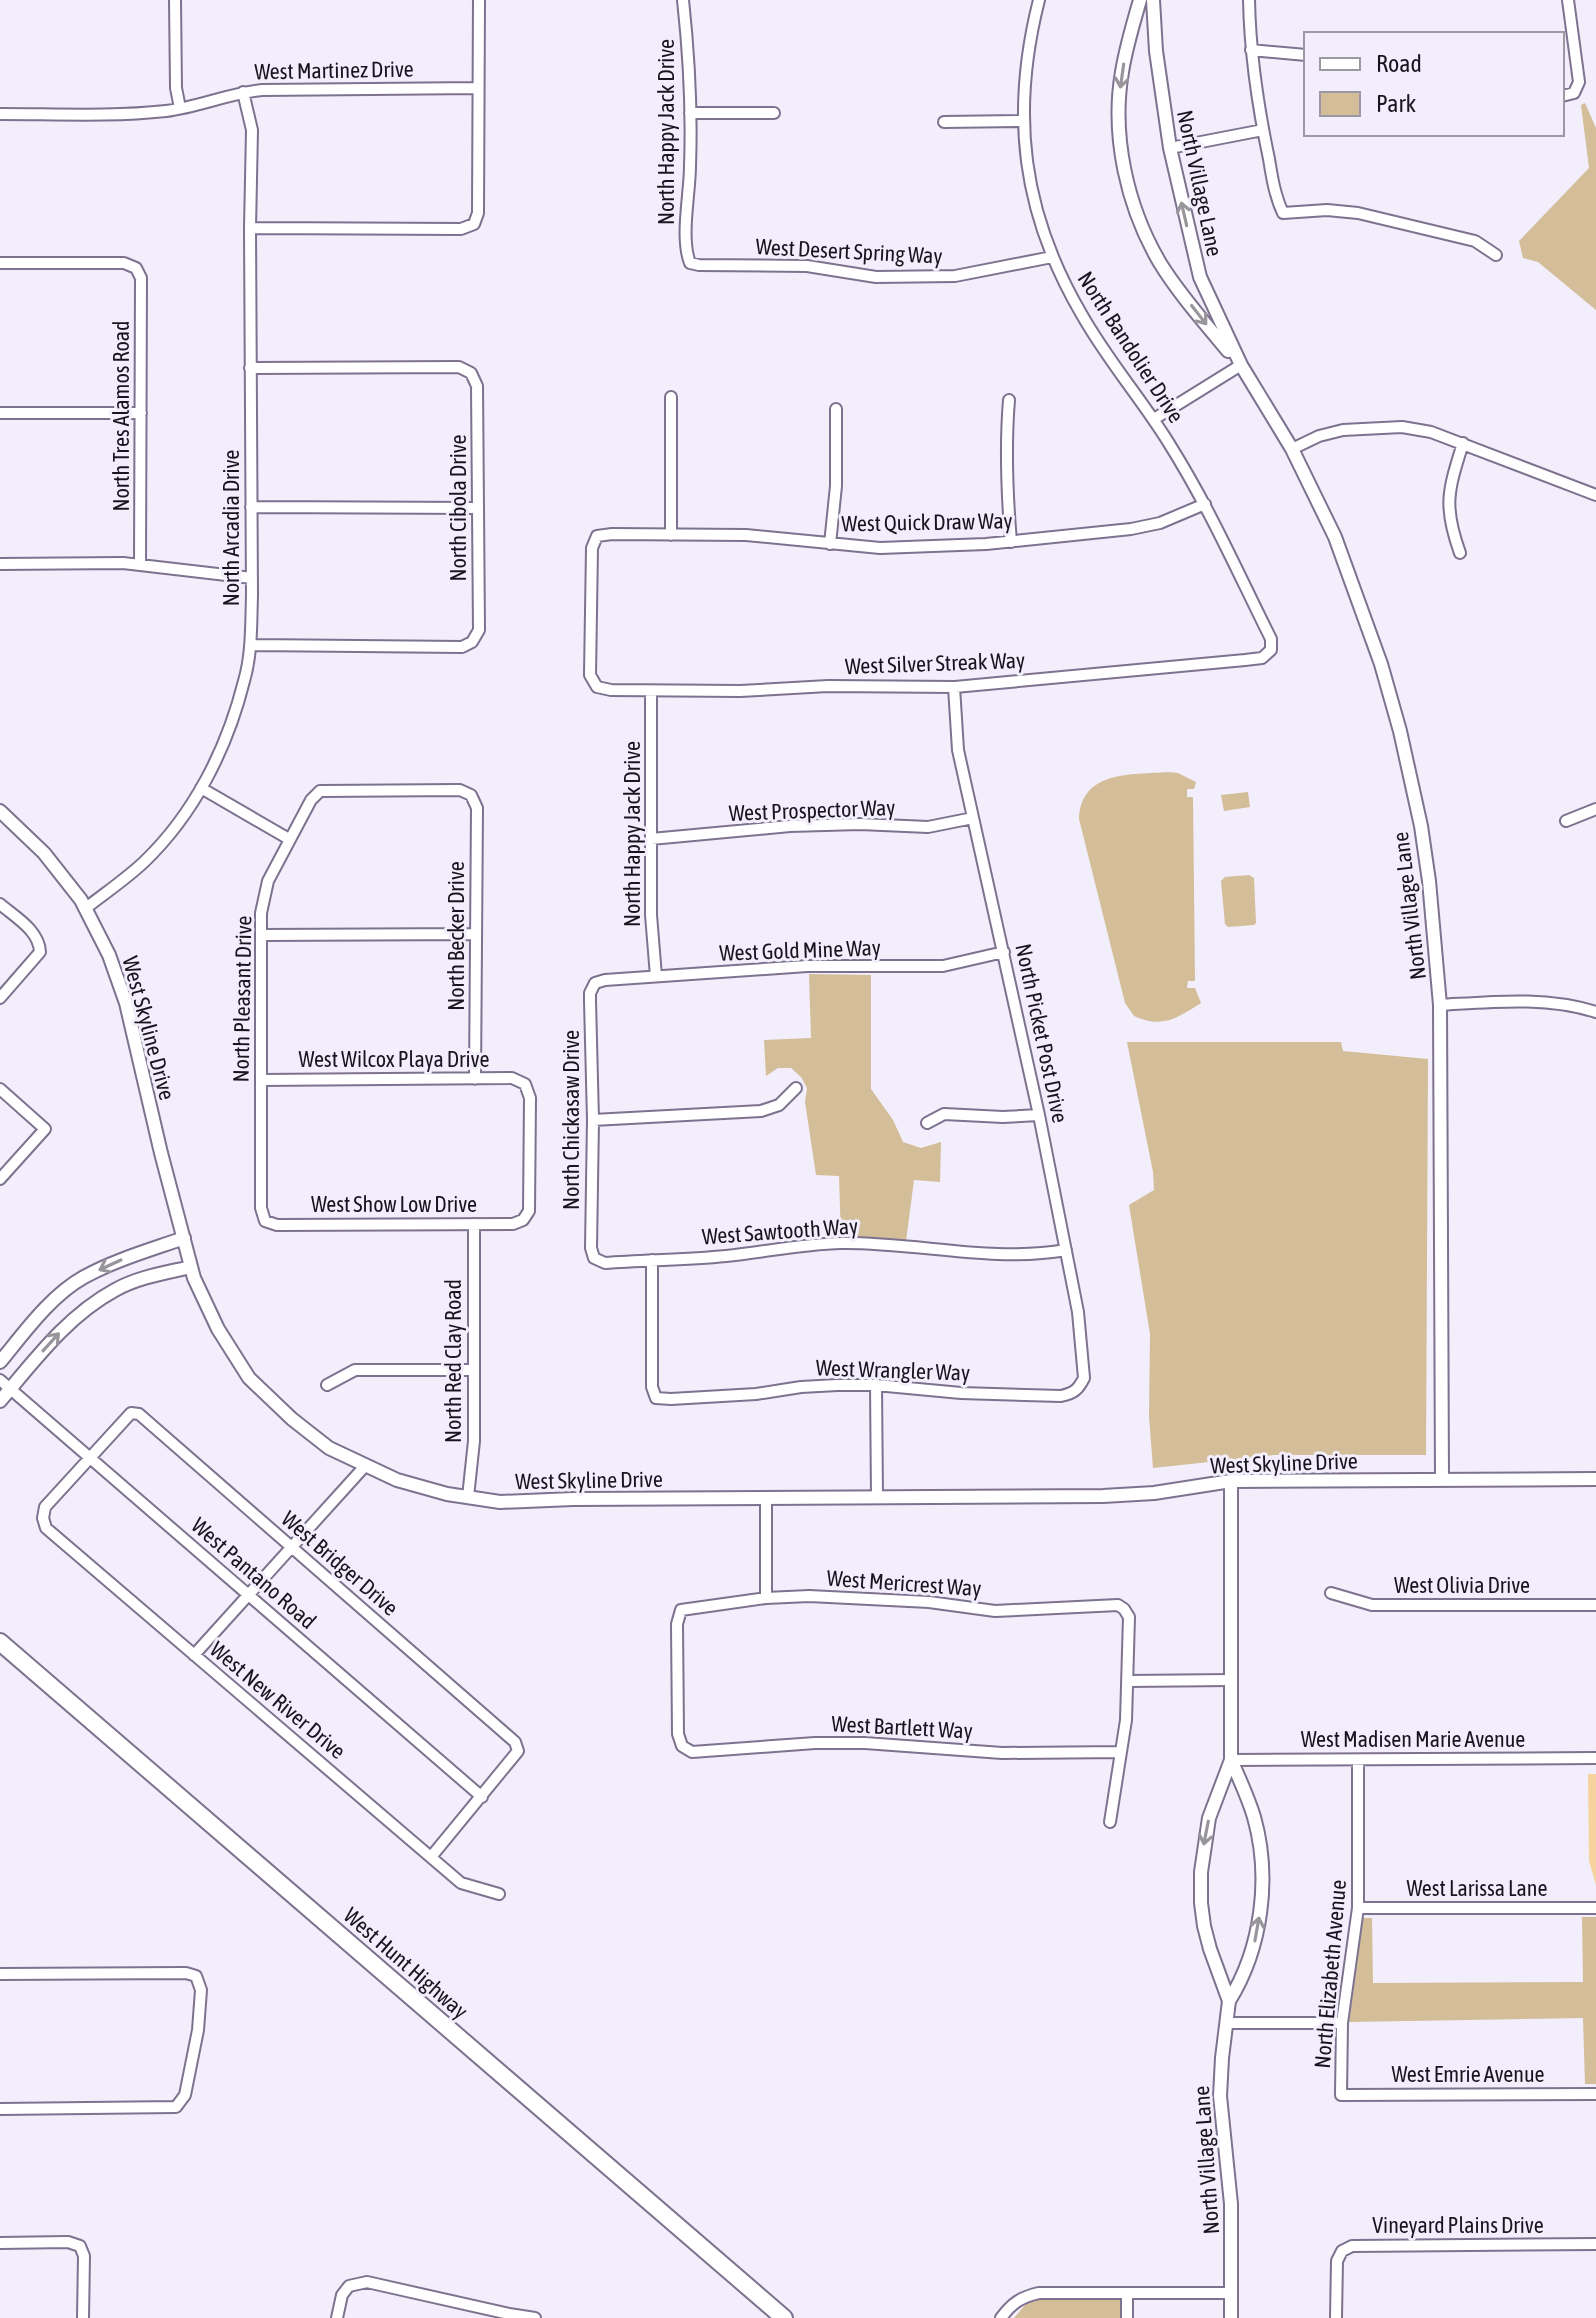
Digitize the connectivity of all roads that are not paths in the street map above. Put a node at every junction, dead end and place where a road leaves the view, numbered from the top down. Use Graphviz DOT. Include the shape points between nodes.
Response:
graph roads {
  1 [pos="175,0"];
  2 [pos="479,0"];
  3 [pos="683,0"];
  4 [pos="1039,0"];
  5 [pos="1140,0"];
  6 [pos="1153,0"];
  7 [pos="1249,0"];
  8 [pos="1568,0"];
  9 [pos="1251,50"];
  10 [pos="1304,55"];
  11 [pos="478,88"];
  12 [pos="243,92"];
  13 [pos="1564,96"];
  14 [pos="180,108"];
  15 [pos="690,113"];
  16 [pos="774,113"];
  17 [pos="0,114"];
  18 [pos="1023,121"];
  19 [pos="944,122"];
  20 [pos="1263,130"];
  21 [pos="1170,148"];
  22 [pos="250,228"];
  23 [pos="1496,255"];
  24 [pos="1052,257"];
  25 [pos="0,263"];
  26 [pos="690,263"];
  27 [pos="1241,365"];
  28 [pos="250,368"];
  29 [pos="671,397"];
  30 [pos="1009,400"];
  31 [pos="836,409"];
  32 [pos="0,413"];
  33 [pos="141,413"];
  34 [pos="1154,419"];
  35 [pos="1463,443"];
  36 [pos="1292,449"];
  37 [pos="1596,495"];
  38 [pos="1205,504"];
  39 [pos="251,507"];
  40 [pos="478,508"];
  41 [pos="671,535"];
  42 [pos="1011,542"];
  43 [pos="830,544"];
  44 [pos="1460,553"];
  45 [pos="0,564"];
  46 [pos="140,564"];
  47 [pos="252,578"];
  48 [pos="250,645"];
  49 [pos="1271,650"];
  50 [pos="597,687"];
  51 [pos="954,687"];
  52 [pos="651,691"];
  53 [pos="201,788"];
  54 [pos="471,795"];
  55 [pos="1596,809"];
  56 [pos="0,811"];
  57 [pos="973,818"];
  58 [pos="1566,821"];
  59 [pos="289,839"];
  60 [pos="651,839"];
  61 [pos="0,904"];
  62 [pos="86,908"];
  63 [pos="476,934"];
  64 [pos="261,935"];
  65 [pos="1004,952"];
  66 [pos="656,976"];
  67 [pos="595,983"];
  68 [pos="0,998"];
  69 [pos="1440,1005"];
  70 [pos="1596,1012"];
  71 [pos="475,1079"];
  72 [pos="261,1080"];
  73 [pos="796,1088"];
  74 [pos="0,1089"];
  75 [pos="1039,1115"];
  76 [pos="593,1120"];
  77 [pos="927,1123"];
  78 [pos="0,1179"];
  79 [pos="523,1220"];
  80 [pos="265,1221"];
  81 [pos="474,1224"];
  82 [pos="184,1238"];
  83 [pos="1066,1250"];
  84 [pos="594,1258"];
  85 [pos="652,1260"];
  86 [pos="191,1267"];
  87 [pos="0,1362"];
  88 [pos="474,1370"];
  89 [pos="0,1380"];
  90 [pos="327,1385"];
  91 [pos="876,1385"];
  92 [pos="1079,1388"];
  93 [pos="11,1389"];
  94 [pos="0,1401"];
  95 [pos="89,1457"];
  96 [pos="365,1466"];
  97 [pos="1596,1479"];
  98 [pos="1442,1480"];
  99 [pos="1231,1481"];
  100 [pos="877,1496"];
  101 [pos="468,1497"];
  102 [pos="766,1498"];
  103 [pos="291,1547"];
  104 [pos="1331,1593"];
  105 [pos="248,1595"];
  106 [pos="766,1598"];
  107 [pos="1596,1605"];
  108 [pos="0,1642"];
  109 [pos="194,1655"];
  110 [pos="1232,1680"];
  111 [pos="1127,1681"];
  112 [pos="682,1746"];
  113 [pos="1121,1752"];
  114 [pos="1596,1758"];
  115 [pos="1231,1760"];
  116 [pos="1358,1760"];
  117 [pos="482,1797"];
  118 [pos="1110,1822"];
  119 [pos="431,1857"];
  120 [pos="499,1894"];
  121 [pos="1358,1908"];
  122 [pos="1596,1908"];
  123 [pos="0,1974"];
  124 [pos="1229,2001"];
  125 [pos="1227,2023"];
  126 [pos="1342,2023"];
  127 [pos="1596,2094"];
  128 [pos="1341,2095"];
  129 [pos="0,2109"];
  130 [pos="0,2243"];
  131 [pos="1596,2244"];
  132 [pos="1127,2293"];
  133 [pos="1231,2293"];
  134 [pos="83,2318"];
  135 [pos="337,2318"];
  136 [pos="535,2318"];
  137 [pos="784,2318"];
  138 [pos="1001,2318"];
  139 [pos="1127,2318"];
  140 [pos="1231,2318"];
  141 [pos="1336,2318"];
  1 -- 14 [label="street"];
  2 -- 11 [label="street"];
  3 -- 15 [label="street, North Happy Jack Drive"];
  4 -- 18 [label="street, North Bandolier Drive" via="1027,53"];
  5 -- 27 [label="street, North Village Lane, one-way" via="1119,103 1129,187 1161,265"];
  6 -- 21 [label="street, North Village Lane"];
  7 -- 9 [label="street"];
  8 -- 13 [label="street" via="1579,82 1574,93"];
  9 -- 10 [label="street"];
  9 -- 20 [label="street"];
  11 -- 12 [label="street, West Martinez Drive"];
  11 -- 22 [label="street" via="474,224 461,229"];
  12 -- 14 [label="street, West Martinez Drive"];
  12 -- 22 [label="street, North Arcadia Drive" via="252,130"];
  14 -- 17 [label="street, West Martinez Drive" via="129,114"];
  15 -- 16 [label="street"];
  15 -- 26 [label="street, North Happy Jack Drive"];
  18 -- 19 [label="street"];
  18 -- 24 [label="street, North Bandolier Drive" via="1032,189"];
  20 -- 21 [label="street"];
  20 -- 23 [label="street" via="1283,213 1358,213 1475,241"];
  27 -- 21 [label="street, North Village Lane, one-way" via="1200,277"];
  22 -- 28 [label="street, North Arcadia Drive"];
  24 -- 26 [label="street, West Desert Spring Way" via="955,276 876,277 807,266"];
  24 -- 34 [label="street, North Bandolier Drive" via="1082,316"];
  25 -- 33 [label="street, North Tres Alamos Road" via="124,263 136,268 141,278"];
  27 -- 34 [label="street"];
  27 -- 36 [label="street, North Village Lane"];
  28 -- 39 [label="street, North Arcadia Drive"];
  28 -- 40 [label="street, North Cibola Drive" via="459,367 471,373 477,386"];
  29 -- 41 [label="street"];
  30 -- 42 [label="street" via="1006,486"];
  31 -- 43 [label="street"];
  32 -- 33 [label="street"];
  33 -- 46 [label="street, North Tres Alamos Road"];
  34 -- 38 [label="street, North Bandolier Drive"];
  35 -- 36 [label="street" via="1431,432 1373,427 1319,436"];
  35 -- 37 [label="street"];
  35 -- 44 [label="street" via="1448,501"];
  36 -- 69 [label="street, North Village Lane" via="1339,549 1400,731 1421,826"];
  38 -- 42 [label="street, West Quick Draw Way" via="1131,529"];
  38 -- 49 [label="street, North Bandolier Drive" via="1271,639"];
  39 -- 40 [label="street"];
  39 -- 47 [label="street, North Arcadia Drive"];
  40 -- 48 [label="street, North Cibola Drive" via="479,630 472,642 462,647"];
  41 -- 43 [label="street, West Quick Draw Way" via="746,535"];
  41 -- 50 [label="street, West Quick Draw Way" via="597,536 592,548 590,675"];
  42 -- 43 [label="street, West Quick Draw Way" via="880,548"];
  45 -- 46 [label="street"];
  46 -- 47 [label="street"];
  47 -- 48 [label="street, North Arcadia Drive"];
  48 -- 53 [label="street, North Arcadia Drive" via="245,680 226,736"];
  49 -- 51 [label="street, West Silver Streak Way" via="1262,658 1245,660"];
  50 -- 52 [label="street, West Silver Streak Way"];
  51 -- 52 [label="street, West Silver Streak Way"];
  51 -- 57 [label="street, North Picket Post Drive" via="958,750"];
  52 -- 60 [label="street, North Happy Jack Drive"];
  53 -- 59 [label="street"];
  53 -- 62 [label="street, North Arcadia Drive" via="143,863"];
  54 -- 59 [label="street, North Pleasant Drive" via="460,790 320,791"];
  54 -- 63 [label="street, North Becker Drive" via="477,808"];
  55 -- 58 [label="street"];
  56 -- 62 [label="street, West Skyline Drive" via="44,853"];
  57 -- 60 [label="street, West Prospector Way" via="928,827 790,826"];
  57 -- 65 [label="street, North Picket Post Drive"];
  59 -- 64 [label="street, North Pleasant Drive" via="268,881"];
  60 -- 66 [label="street, North Happy Jack Drive"];
  61 -- 68 [label="street" via="40,943 40,952"];
  62 -- 82 [label="street, West Skyline Drive" via="126,1003"];
  63 -- 64 [label="street"];
  63 -- 71 [label="street, North Becker Drive"];
  64 -- 72 [label="street, North Pleasant Drive"];
  65 -- 66 [label="street, West Gold Mine Way" via="943,966 807,966"];
  65 -- 75 [label="street, North Picket Post Drive"];
  66 -- 67 [label="street, West Gold Mine Way"];
  67 -- 76 [label="street, North Chickasaw Drive" via="590,993"];
  69 -- 70 [label="street" via="1515,1001"];
  69 -- 98 [label="street, North Village Lane"];
  71 -- 72 [label="street, West Wilcox Playa Drive"];
  71 -- 79 [label="street, West Wilcox Playa Drive" via="512,1078 525,1084 530,1098 529,1211"];
  72 -- 80 [label="street, North Pleasant Drive"];
  73 -- 76 [label="street" via="779,1105 761,1111"];
  74 -- 78 [label="street" via="45,1129"];
  75 -- 77 [label="street" via="944,1114"];
  75 -- 83 [label="street, North Picket Post Drive"];
  76 -- 84 [label="street, North Chickasaw Drive"];
  79 -- 81 [label="street, West Show Low Drive"];
  80 -- 81 [label="street, West Show Low Drive"];
  81 -- 88 [label="street, North Red Clay Road"];
  82 -- 86 [label="street, West Skyline Drive"];
  82 -- 87 [label="street, one-way" via="82,1278 47,1308"];
  83 -- 85 [label="street, West Sawtooth Way" via="978,1254 840,1243"];
  83 -- 92 [label="street, North Picket Post Drive" via="1078,1312 1084,1378"];
  84 -- 85 [label="street, West Sawtooth Way" via="605,1263"];
  85 -- 91 [label="street, West Wrangler Way" via="656,1398"];
  93 -- 86 [label="street, one-way" via="86,1309 115,1290"];
  86 -- 96 [label="street, West Skyline Drive" via="218,1329 249,1378 329,1448"];
  88 -- 90 [label="street" via="355,1370"];
  88 -- 101 [label="street, North Red Clay Road"];
  89 -- 93 [label="street, West Pantano Road"];
  91 -- 92 [label="street, West Wrangler Way" via="1061,1396"];
  91 -- 100 [label="street"];
  93 -- 94 [label="street"];
  93 -- 95 [label="street, West Pantano Road"];
  95 -- 103 [label="street, West Bridger Drive" via="131,1413 139,1414"];
  95 -- 105 [label="street, West Pantano Road"];
  95 -- 109 [label="street, West New River Drive" via="45,1507 46,1528"];
  96 -- 101 [label="street, West Skyline Drive" via="397,1480"];
  96 -- 103 [label="street"];
  97 -- 98 [label="street, West Skyline Drive"];
  98 -- 99 [label="street, West Skyline Drive"];
  99 -- 100 [label="street, West Skyline Drive" via="1131,1495"];
  99 -- 110 [label="street, North Village Lane"];
  100 -- 102 [label="street, West Skyline Drive"];
  101 -- 102 [label="street, West Skyline Drive" via="500,1502"];
  102 -- 106 [label="street"];
  103 -- 105 [label="street"];
  103 -- 117 [label="street, West Bridger Drive" via="515,1742 518,1751"];
  104 -- 107 [label="street, West Olivia Drive" via="1372,1605"];
  105 -- 109 [label="street"];
  105 -- 117 [label="street, West Pantano Road"];
  106 -- 111 [label="street, West Mericrest Way" via="871,1598 995,1611 1118,1605 1129,1617"];
  106 -- 112 [label="street, West Mericrest Way" via="681,1610 677,1624"];
  108 -- 137 [label="main road, West Hunt Highway"];
  109 -- 119 [label="street, West New River Drive"];
  110 -- 111 [label="street"];
  110 -- 115 [label="street, North Village Lane"];
  111 -- 113 [label="street"];
  112 -- 113 [label="street, West Bartlett Way" via="692,1752 815,1743 1002,1753"];
  113 -- 118 [label="street"];
  114 -- 116 [label="street, West Madisen Marie Avenue"];
  115 -- 116 [label="street, West Madisen Marie Avenue"];
  115 -- 124 [label="street, North Village Lane, one-way" via="1209,1818 1201,1872 1204,1926"];
  124 -- 115 [label="street, North Village Lane, one-way" via="1255,1941 1262,1879 1253,1816"];
  116 -- 121 [label="street, North Elizabeth Avenue"];
  117 -- 119 [label="street"];
  119 -- 120 [label="street, West New River Drive" via="461,1883"];
  121 -- 122 [label="street, West Larissa Lane"];
  121 -- 126 [label="street, North Elizabeth Avenue"];
  123 -- 129 [label="street" via="186,1973 196,1976 201,1990 185,2095 176,2107"];
  124 -- 125 [label="street, North Village Lane"];
  125 -- 126 [label="street"];
  125 -- 133 [label="street, North Village Lane" via="1220,2096 1231,2204"];
  126 -- 128 [label="street, North Elizabeth Avenue"];
  127 -- 128 [label="street, West Emrie Avenue"];
  130 -- 134 [label="street" via="80,2246"];
  131 -- 141 [label="street, Vineyard Plains Drive" via="1352,2246 1337,2261"];
  132 -- 133 [label="street"];
  132 -- 138 [label="street" via="1023,2296"];
  132 -- 139 [label="street"];
  133 -- 140 [label="street, North Village Lane"];
  135 -- 136 [label="street" via="349,2286 367,2282"];
}
